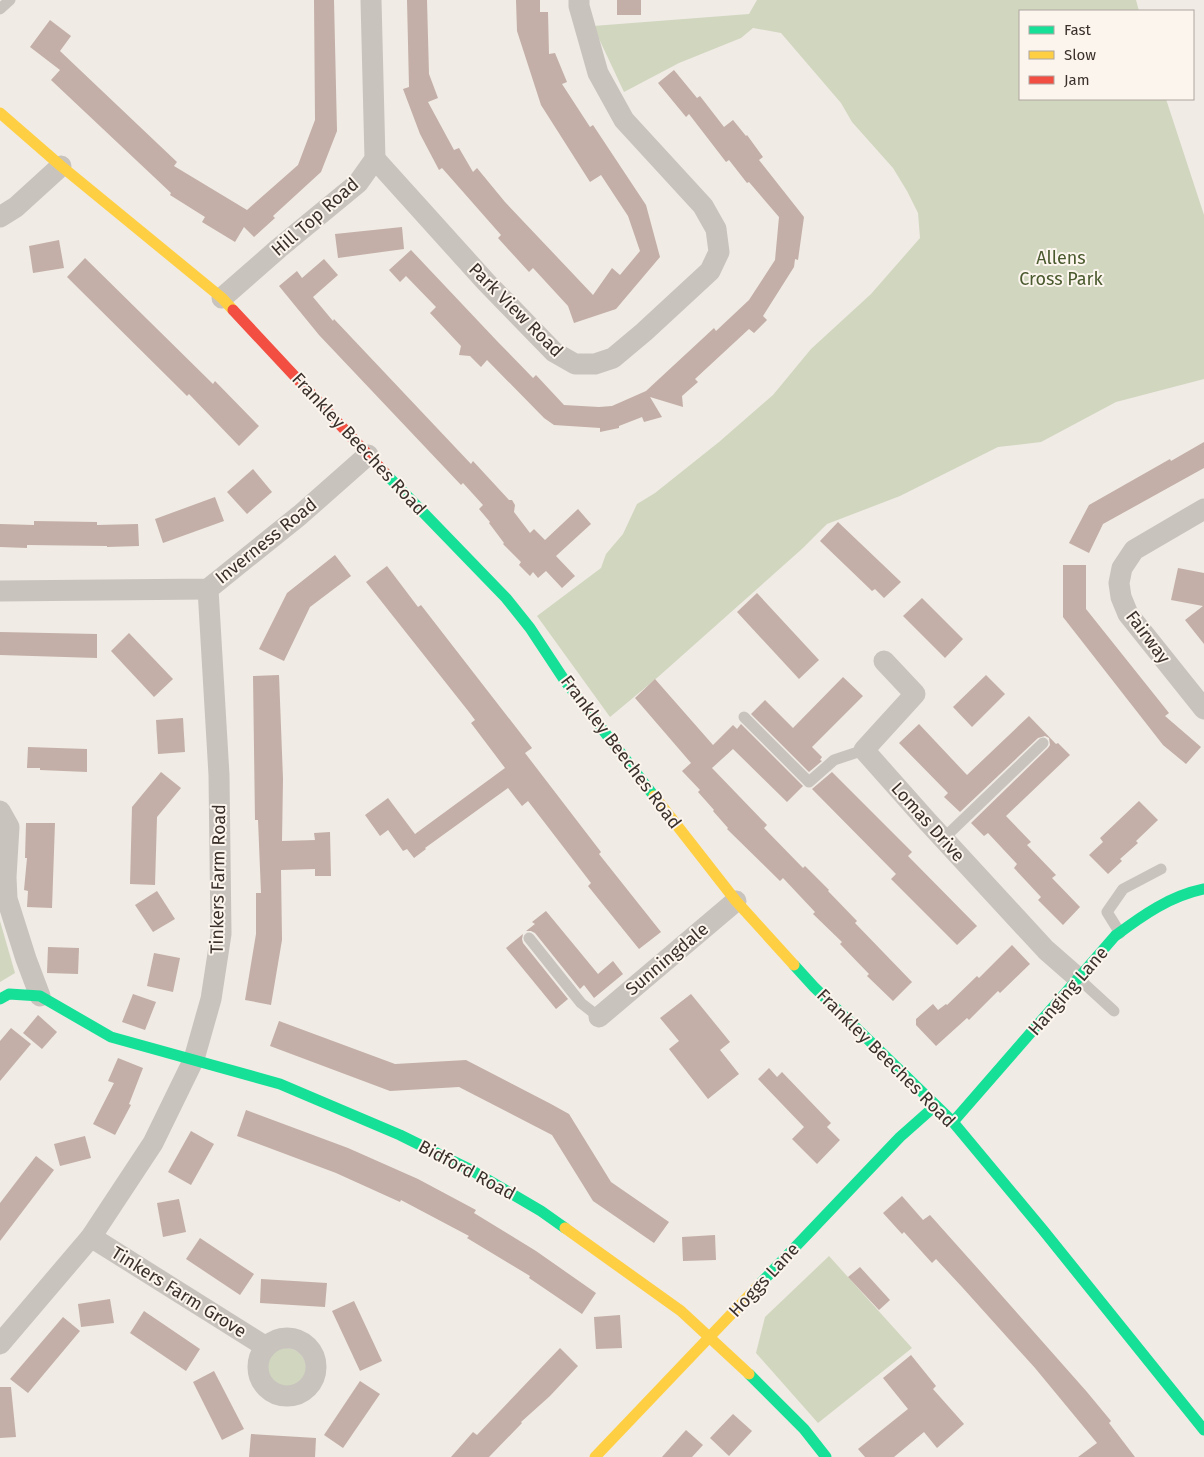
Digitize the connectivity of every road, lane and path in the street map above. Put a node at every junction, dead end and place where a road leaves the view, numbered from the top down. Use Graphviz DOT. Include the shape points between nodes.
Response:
graph roads {
  1 [pos="10,0"];
  2 [pos="371,0"];
  3 [pos="579,0"];
  4 [pos="0,9"];
  5 [pos="0,112"];
  6 [pos="375,159"];
  7 [pos="60,166"];
  8 [pos="0,217"];
  9 [pos="222,298"];
  10 [pos="368,455"];
  11 [pos="1204,509"];
  12 [pos="208,590"];
  13 [pos="0,591"];
  14 [pos="884,661"];
  15 [pos="1204,709"];
  16 [pos="744,717"];
  17 [pos="1043,743"];
  18 [pos="864,750"];
  19 [pos="0,811"];
  20 [pos="944,839"];
  21 [pos="1161,869"];
  22 [pos="1204,889"];
  23 [pos="736,901"];
  24 [pos="1120,933"];
  25 [pos="529,938"];
  26 [pos="1078,978"];
  27 [pos="40,996"];
  28 [pos="0,999"];
  29 [pos="1114,1011"];
  30 [pos="599,1017"];
  31 [pos="194,1059"];
  32 [pos="935,1106"];
  33 [pos="952,1122"];
  34 [pos="91,1237"];
  35 [pos="711,1337"];
  36 [pos="0,1344"];
  37 [pos="266,1347"];
  38 [pos="1204,1430"];
  39 [pos="595,1457"];
  40 [pos="826,1457"];
  1 -- 4 [label="lane"];
  2 -- 6 [label="street"];
  3 -- 6 [label="street, Park View Road" via="598,73 624,120 702,206 716,229 719,252 710,271 613,358 595,364 574,364 554,352"];
  5 -- 7 [label="street, Frankley Beeches Road"];
  6 -- 9 [label="street, Hill Top Road" via="358,183"];
  7 -- 8 [label="street" via="16,207"];
  7 -- 9 [label="street, Frankley Beeches Road"];
  9 -- 10 [label="street, Frankley Beeches Road"];
  10 -- 12 [label="street, Inverness Road"];
  10 -- 23 [label="street, Frankley Beeches Road" via="506,598 565,681"];
  11 -- 15 [label="street, Fairway" via="1134,550 1122,568 1119,583 1128,614"];
  12 -- 13 [label="street, Inverness Road"];
  12 -- 31 [label="street, Tinkers Farm Road" via="219,775 221,934 211,999"];
  14 -- 18 [label="street" via="915,694"];
  16 -- 18 [label="lane" via="809,782 834,760"];
  17 -- 20 [label="lane"];
  18 -- 20 [label="street, Lomas Drive"];
  19 -- 27 [label="street" via="9,827 7,899"];
  20 -- 26 [label="street, Lomas Drive" via="1046,950"];
  21 -- 24 [label="lane" via="1124,889 1107,912"];
  22 -- 24 [label="street, Hanging Lane" via="1190,891 1146,913"];
  23 -- 30 [label="street, Sunningdale"];
  23 -- 32 [label="street, Frankley Beeches Road" via="814,986"];
  24 -- 26 [label="street, Hanging Lane"];
  25 -- 30 [label="lane" via="581,1002"];
  26 -- 29 [label="lane"];
  26 -- 33 [label="street, Hanging Lane"];
  27 -- 28 [label="street" via="9,994"];
  27 -- 31 [label="street, Bidford Road" via="112,1037"];
  31 -- 34 [label="street, Tinkers Farm Road" via="153,1143"];
  31 -- 35 [label="street, Bidford Road" via="280,1084 400,1135 471,1170 541,1211"];
  32 -- 33 [label="street, Frankley Beeches Road"];
  32 -- 35 [label="street, Hoggs Lane" via="900,1137"];
  33 -- 38 [label="street, Frankley Beeches Road"];
  34 -- 36 [label="street, Tinkers Farm Road"];
  34 -- 37 [label="street, Tinkers Farm Grove"];
  35 -- 39 [label="street, Hoggs Lane"];
  35 -- 40 [label="street, Bidford Road" via="804,1429"];
}
